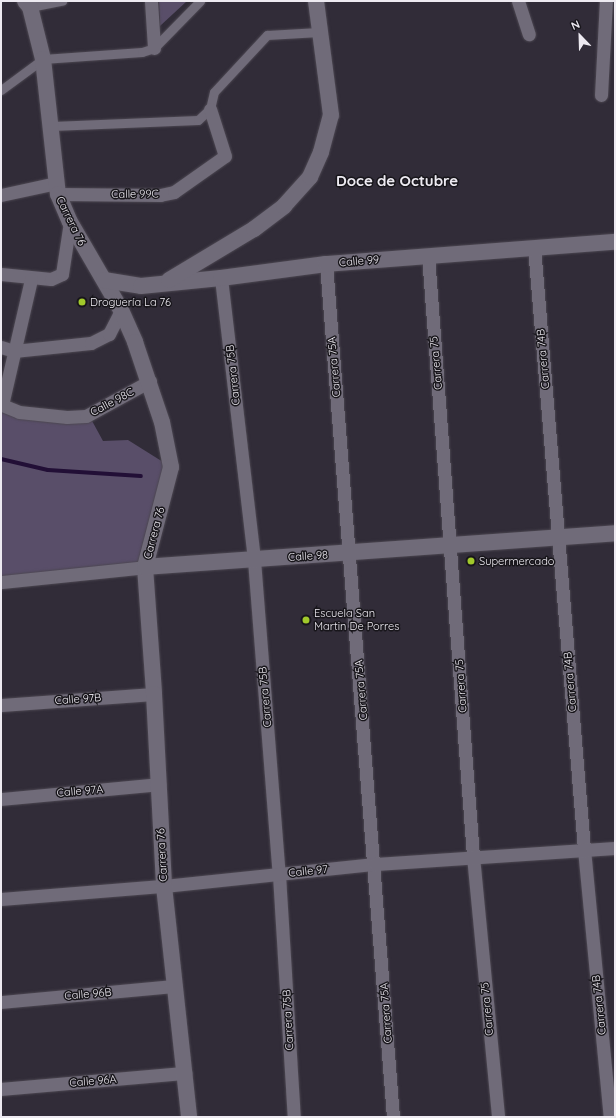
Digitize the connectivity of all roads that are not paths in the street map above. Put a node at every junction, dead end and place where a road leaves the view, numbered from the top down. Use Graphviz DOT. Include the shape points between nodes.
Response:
graph roads {
  1 [pos="62,1"];
  2 [pos="151,1"];
  3 [pos="200,1"];
  4 [pos="518,1"];
  5 [pos="606,1"];
  6 [pos="320,2"];
  7 [pos="28,4"];
  8 [pos="319,32"];
  9 [pos="529,34"];
  10 [pos="154,48"];
  11 [pos="43,59"];
  12 [pos="1,90"];
  13 [pos="601,95"];
  14 [pos="210,109"];
  15 [pos="52,126"];
  16 [pos="57,188"];
  17 [pos="1,195"];
  18 [pos="70,222"];
  19 [pos="615,242"];
  20 [pos="534,247"];
  21 [pos="428,255"];
  22 [pos="326,264"];
  23 [pos="1,274"];
  24 [pos="221,278"];
  25 [pos="31,279"];
  26 [pos="104,280"];
  27 [pos="166,282"];
  28 [pos="121,310"];
  29 [pos="1,347"];
  30 [pos="14,351"];
  31 [pos="150,381"];
  32 [pos="1,405"];
  33 [pos="615,533"];
  34 [pos="558,538"];
  35 [pos="451,546"];
  36 [pos="349,553"];
  37 [pos="254,560"];
  38 [pos="145,567"];
  39 [pos="1,582"];
  40 [pos="154,694"];
  41 [pos="1,705"];
  42 [pos="159,784"];
  43 [pos="1,799"];
  44 [pos="615,848"];
  45 [pos="584,849"];
  46 [pos="473,856"];
  47 [pos="375,864"];
  48 [pos="279,875"];
  49 [pos="164,886"];
  50 [pos="1,899"];
  51 [pos="175,986"];
  52 [pos="1,1002"];
  53 [pos="185,1073"];
  54 [pos="1,1089"];
  55 [pos="189,1117"];
  56 [pos="294,1117"];
  57 [pos="393,1117"];
  58 [pos="498,1117"];
  59 [pos="610,1117"];
  1 -- 7 [label="street"];
  2 -- 10 [label="street"];
  3 -- 10 [label="street"];
  4 -- 9 [label="street"];
  5 -- 13 [label="street"];
  6 -- 8 [label="street"];
  7 -- 11 [label="street, Carrera 76"];
  8 -- 14 [label="street" via="267,35 214,92"];
  8 -- 27 [label="street" via="330,115 321,152 310,177 284,206 254,229"];
  10 -- 11 [label="street" via="142,52"];
  11 -- 12 [label="street"];
  11 -- 15 [label="street, Carrera 76"];
  14 -- 15 [label="street" via="198,120"];
  14 -- 16 [label="street, Calle 99C" via="225,156 174,192 160,195"];
  15 -- 16 [label="street, Carrera 76"];
  16 -- 17 [label="street, Calle 99C"];
  16 -- 18 [label="street, Carrera 76"];
  18 -- 25 [label="street" via="64,271 55,278"];
  18 -- 26 [label="street, Carrera 76"];
  19 -- 20 [label="street, Calle 99"];
  20 -- 21 [label="street, Calle 99"];
  20 -- 34 [label="street, Carrera 74B"];
  21 -- 22 [label="street, Calle 99"];
  21 -- 35 [label="street, Carrera 75"];
  22 -- 24 [label="street, Calle 99"];
  22 -- 36 [label="street, Carrera 75A"];
  23 -- 25 [label="street"];
  24 -- 27 [label="street, Calle 99"];
  24 -- 37 [label="street, Carrera 75B"];
  25 -- 30 [label="street"];
  26 -- 27 [label="street, Calle 99" via="141,286"];
  26 -- 28 [label="street, Carrera 76"];
  28 -- 30 [label="street" via="109,334 103,339 77,346"];
  28 -- 31 [label="street, Carrera 76"];
  29 -- 30 [label="street"];
  30 -- 32 [label="street"];
  31 -- 32 [label="street, Calle 98C" via="86,416 67,417 19,412"];
  31 -- 38 [label="street, Carrera 76" via="171,467"];
  33 -- 34 [label="street, Calle 98"];
  34 -- 35 [label="street, Calle 98"];
  34 -- 45 [label="street, Carrera 74B"];
  35 -- 36 [label="street, Calle 98"];
  35 -- 46 [label="street, Carrera 75"];
  36 -- 37 [label="street, Calle 98"];
  36 -- 47 [label="street, Carrera 75A"];
  37 -- 38 [label="street, Calle 98"];
  37 -- 48 [label="street, Carrera 75B"];
  38 -- 39 [label="street, Calle 98"];
  38 -- 40 [label="street, Carrera 76"];
  40 -- 41 [label="street, Calle 97B"];
  40 -- 42 [label="street, Carrera 76"];
  42 -- 43 [label="street, Calle 97A"];
  42 -- 49 [label="street, Carrera 76"];
  44 -- 45 [label="street, Calle 97"];
  45 -- 46 [label="street, Calle 97"];
  45 -- 59 [label="street, Carrera 74B"];
  46 -- 47 [label="street, Calle 97"];
  46 -- 58 [label="street, Carrera 75"];
  47 -- 48 [label="street, Calle 97"];
  47 -- 57 [label="street, Carrera 75A"];
  48 -- 49 [label="street, Calle 97"];
  48 -- 56 [label="street, Carrera 75B"];
  49 -- 50 [label="street, Calle 97"];
  49 -- 51 [label="street, Carrera 76"];
  51 -- 52 [label="street, Calle 96B"];
  51 -- 53 [label="street, Carrera 76"];
  53 -- 54 [label="street, Calle 96A"];
  53 -- 55 [label="street, Carrera 76"];
}
